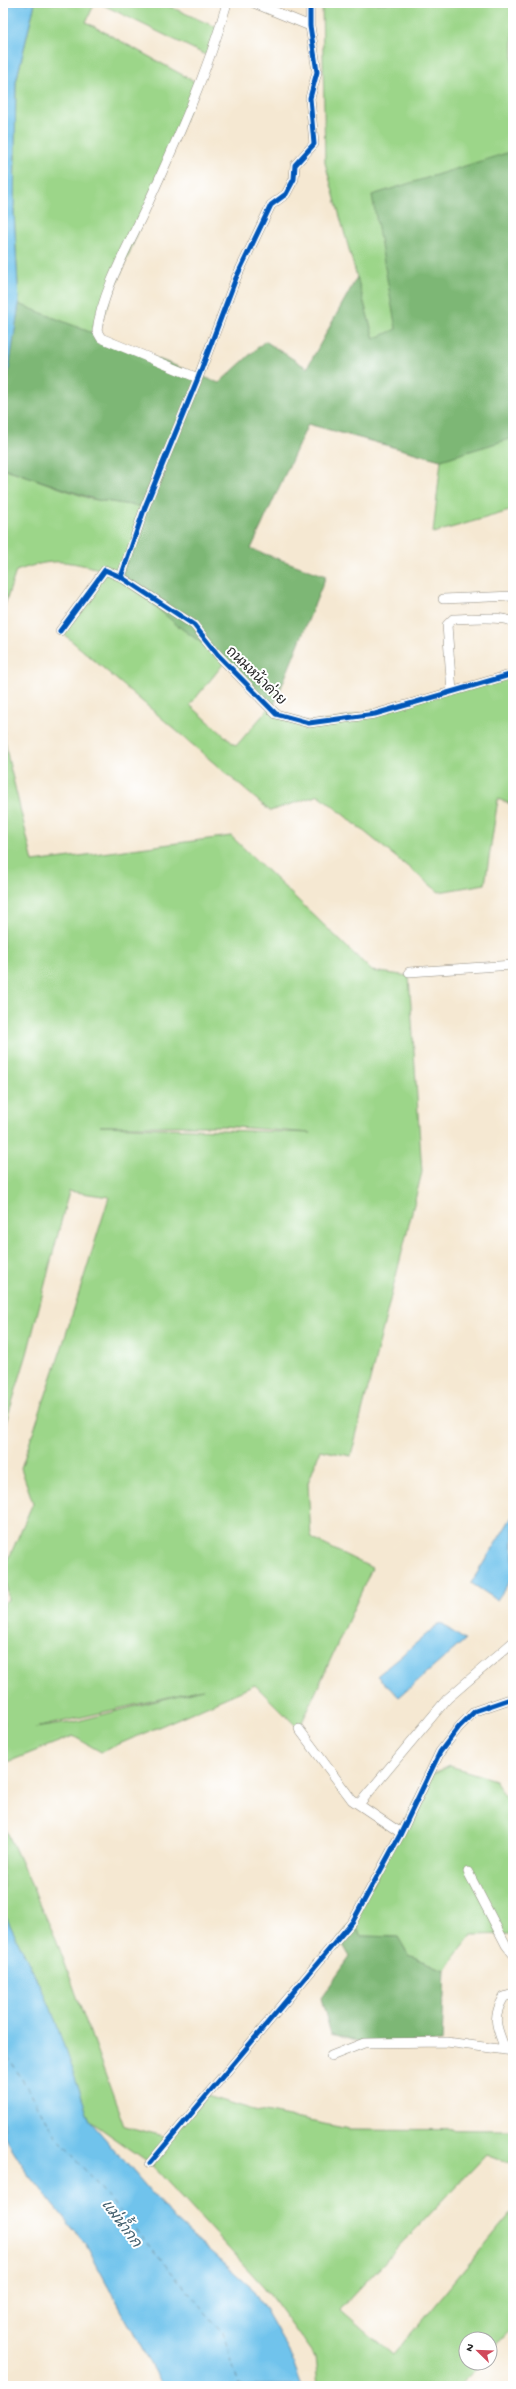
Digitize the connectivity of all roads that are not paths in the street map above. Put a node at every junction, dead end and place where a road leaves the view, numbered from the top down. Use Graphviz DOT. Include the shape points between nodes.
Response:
graph roads {
  1 [pos="227,3"];
  2 [pos="254,3"];
  3 [pos="310,3"];
  4 [pos="310,26"];
  5 [pos="198,378"];
  6 [pos="121,577"];
  7 [pos="513,596"];
  8 [pos="443,599"];
  9 [pos="513,622"];
  10 [pos="60,631"];
  11 [pos="513,674"];
  12 [pos="452,692"];
  13 [pos="513,965"];
  14 [pos="409,972"];
  15 [pos="513,1642"];
  16 [pos="513,1698"];
  17 [pos="299,1729"];
  18 [pos="359,1804"];
  19 [pos="401,1833"];
  20 [pos="468,1872"];
  21 [pos="513,1954"];
  22 [pos="513,1994"];
  23 [pos="509,2050"];
  24 [pos="331,2056"];
  25 [pos="150,2163"];
  1 -- 5 [label="street" via="216,42 190,107 115,273 97,331 101,338"];
  2 -- 4 [label="street"];
  3 -- 4 [label="street"];
  4 -- 5 [label="street" via="317,72 310,98 314,144 295,165 294,179 286,194 271,205 236,278"];
  5 -- 6 [label="street" via="145,507"];
  6 -- 10 [label="street, ถนนหน้าค่าย" via="104,570"];
  6 -- 12 [label="street, ถนนหน้าค่าย" via="194,625 218,655 276,714 309,723 375,714"];
  7 -- 8 [label="street"];
  9 -- 12 [label="street" via="509,619 449,621 447,624"];
  11 -- 12 [label="street, ถนนหน้าค่าย"];
  13 -- 14 [label="street"];
  15 -- 18 [label="street" via="447,1699"];
  16 -- 19 [label="street" via="476,1711 459,1727 440,1752"];
  17 -- 18 [label="street" via="330,1772"];
  18 -- 19 [label="street"];
  19 -- 25 [label="street" via="353,1921"];
  20 -- 21 [label="street"];
  22 -- 23 [label="street" via="504,1997 496,2012 495,2021"];
  23 -- 24 [label="street" via="447,2042 364,2043"];
}
